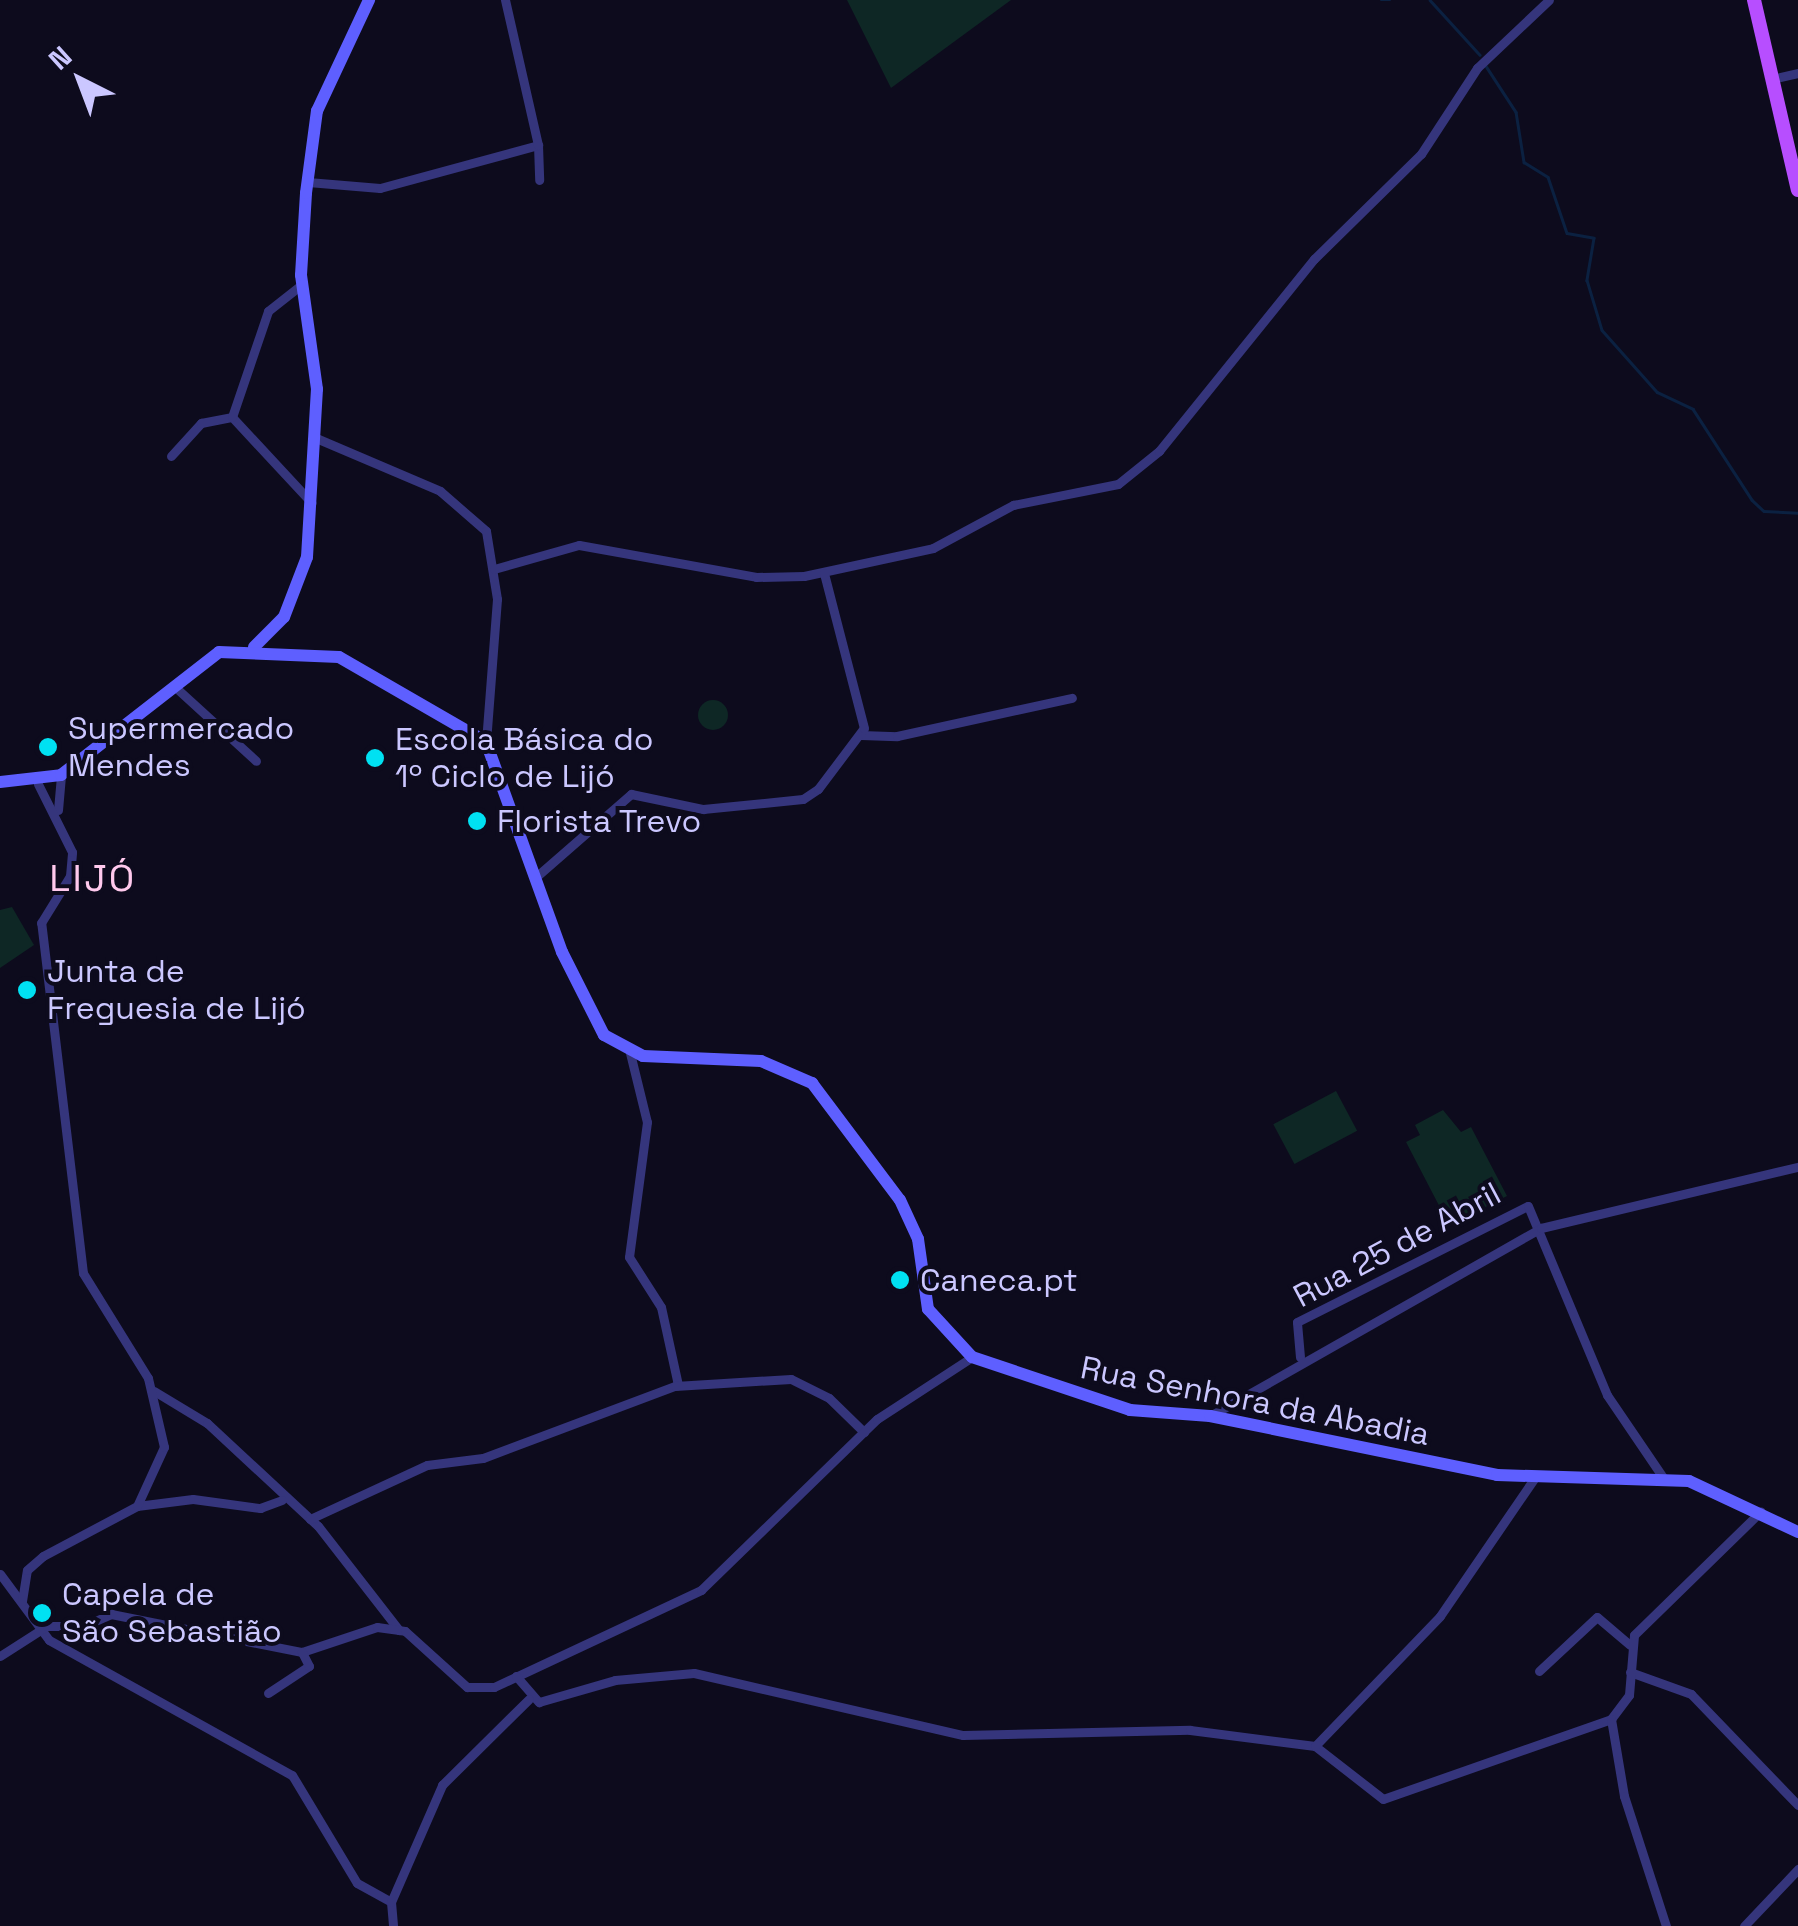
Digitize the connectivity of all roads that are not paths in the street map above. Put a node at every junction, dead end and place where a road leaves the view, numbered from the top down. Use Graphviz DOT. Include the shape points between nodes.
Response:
graph roads {
  1 [pos="370,0"];
  2 [pos="505,0"];
  3 [pos="1550,0"];
  4 [pos="1754,0"];
  5 [pos="1798,73"];
  6 [pos="1772,79"];
  7 [pos="538,146"];
  8 [pos="539,180"];
  9 [pos="308,182"];
  10 [pos="1798,190"];
  11 [pos="301,285"];
  12 [pos="232,417"];
  13 [pos="316,438"];
  14 [pos="172,456"];
  15 [pos="314,504"];
  16 [pos="494,569"];
  17 [pos="824,573"];
  18 [pos="254,647"];
  19 [pos="174,686"];
  20 [pos="1072,698"];
  21 [pos="861,735"];
  22 [pos="486,742"];
  23 [pos="256,761"];
  24 [pos="61,775"];
  25 [pos="0,782"];
  26 [pos="38,784"];
  27 [pos="58,810"];
  28 [pos="537,876"];
  29 [pos="630,1053"];
  30 [pos="1798,1167"];
  31 [pos="1540,1228"];
  32 [pos="1300,1356"];
  33 [pos="972,1357"];
  34 [pos="678,1385"];
  35 [pos="154,1391"];
  36 [pos="1210,1416"];
  37 [pos="864,1432"];
  38 [pos="1535,1477"];
  39 [pos="1664,1479"];
  40 [pos="282,1500"];
  41 [pos="137,1506"];
  42 [pos="1761,1511"];
  43 [pos="310,1519"];
  44 [pos="1798,1532"];
  45 [pos="27,1570"];
  46 [pos="0,1573"];
  47 [pos="22,1601"];
  48 [pos="36,1630"];
  49 [pos="399,1630"];
  50 [pos="1630,1645"];
  51 [pos="302,1652"];
  52 [pos="0,1656"];
  53 [pos="1539,1671"];
  54 [pos="1630,1672"];
  55 [pos="516,1676"];
  56 [pos="268,1694"];
  57 [pos="529,1699"];
  58 [pos="1611,1719"];
  59 [pos="1315,1746"];
  60 [pos="1798,1804"];
  61 [pos="1798,1870"];
  62 [pos="391,1902"];
  63 [pos="394,1926"];
  64 [pos="1666,1926"];
  65 [pos="1744,1926"];
  1 -- 9 [label="main road" via="317,110"];
  2 -- 7 [label="street"];
  3 -- 17 [label="street" via="1477,68 1421,154 1314,259 1140,468 1087,495 1012,505 933,548"];
  4 -- 6 [label="main road"];
  5 -- 6 [label="street"];
  6 -- 10 [label="main road"];
  7 -- 8 [label="street"];
  7 -- 9 [label="street" via="380,188"];
  9 -- 11 [label="main road"];
  11 -- 12 [label="street" via="268,311"];
  11 -- 13 [label="main road"];
  12 -- 14 [label="street" via="201,423"];
  12 -- 15 [label="street"];
  13 -- 15 [label="main road"];
  13 -- 16 [label="street" via="469,509"];
  15 -- 18 [label="main road" via="297,591"];
  16 -- 17 [label="street" via="579,545 756,576"];
  16 -- 22 [label="street"];
  17 -- 21 [label="street"];
  18 -- 19 [label="main road" via="219,652"];
  18 -- 22 [label="main road" via="339,657"];
  19 -- 23 [label="street"];
  19 -- 24 [label="main road"];
  20 -- 21 [label="street" via="897,736"];
  21 -- 28 [label="street" via="803,799 702,809 631,794"];
  22 -- 28 [label="main road"];
  24 -- 26 [label="main road"];
  24 -- 27 [label="street"];
  25 -- 26 [label="main road"];
  26 -- 27 [label="street"];
  27 -- 35 [label="street" via="70,876 41,923 83,1274"];
  28 -- 29 [label="main road" via="585,1006 604,1036"];
  29 -- 33 [label="main road, Rua Senhora da Abadia" via="783,1065 812,1083 900,1200 918,1239 928,1310"];
  29 -- 34 [label="street" via="648,1122 628,1257 662,1307"];
  30 -- 31 [label="street, Rua 25 de Abril"];
  31 -- 32 [label="street, Rua 25 de Abril"];
  31 -- 32 [label="street, Rua 25 de Abril" via="1528,1206 1511,1210 1297,1322"];
  31 -- 39 [label="street" via="1607,1395"];
  32 -- 36 [label="street, Rua 25 de Abril"];
  33 -- 36 [label="main road, Rua Senhora da Abadia" via="1130,1410"];
  33 -- 37 [label="street"];
  34 -- 37 [label="street" via="791,1379 829,1398"];
  34 -- 43 [label="street" via="482,1458 427,1465"];
  35 -- 40 [label="street" via="232,1444"];
  35 -- 41 [label="street" via="164,1447"];
  36 -- 38 [label="main road, Rua Senhora da Abadia"];
  37 -- 55 [label="street" via="710,1584"];
  38 -- 39 [label="main road, Rua Senhora da Abadia"];
  38 -- 59 [label="street" via="1440,1616"];
  39 -- 42 [label="main road, Rua Senhora da Abadia" via="1706,1485"];
  40 -- 41 [label="street" via="260,1508 193,1500"];
  40 -- 43 [label="street"];
  41 -- 45 [label="street"];
  42 -- 44 [label="main road, Rua Senhora da Abadia"];
  42 -- 50 [label="street"];
  43 -- 49 [label="street"];
  45 -- 46 [label="street"];
  45 -- 47 [label="street"];
  46 -- 47 [label="street"];
  47 -- 48 [label="street"];
  48 -- 51 [label="street" via="135,1613"];
  48 -- 52 [label="street"];
  48 -- 62 [label="street" via="292,1775 357,1883"];
  49 -- 51 [label="street" via="377,1627"];
  49 -- 55 [label="street" via="467,1688"];
  50 -- 53 [label="street" via="1597,1617"];
  50 -- 54 [label="street"];
  51 -- 56 [label="street" via="309,1666"];
  54 -- 58 [label="street" via="1629,1695"];
  54 -- 60 [label="street" via="1691,1694"];
  55 -- 57 [label="street"];
  57 -- 59 [label="street" via="694,1673 962,1735 1190,1730"];
  57 -- 62 [label="street" via="442,1785"];
  58 -- 59 [label="street" via="1383,1799"];
  58 -- 64 [label="street" via="1624,1796"];
  61 -- 65 [label="street"];
  62 -- 63 [label="street"];
}
